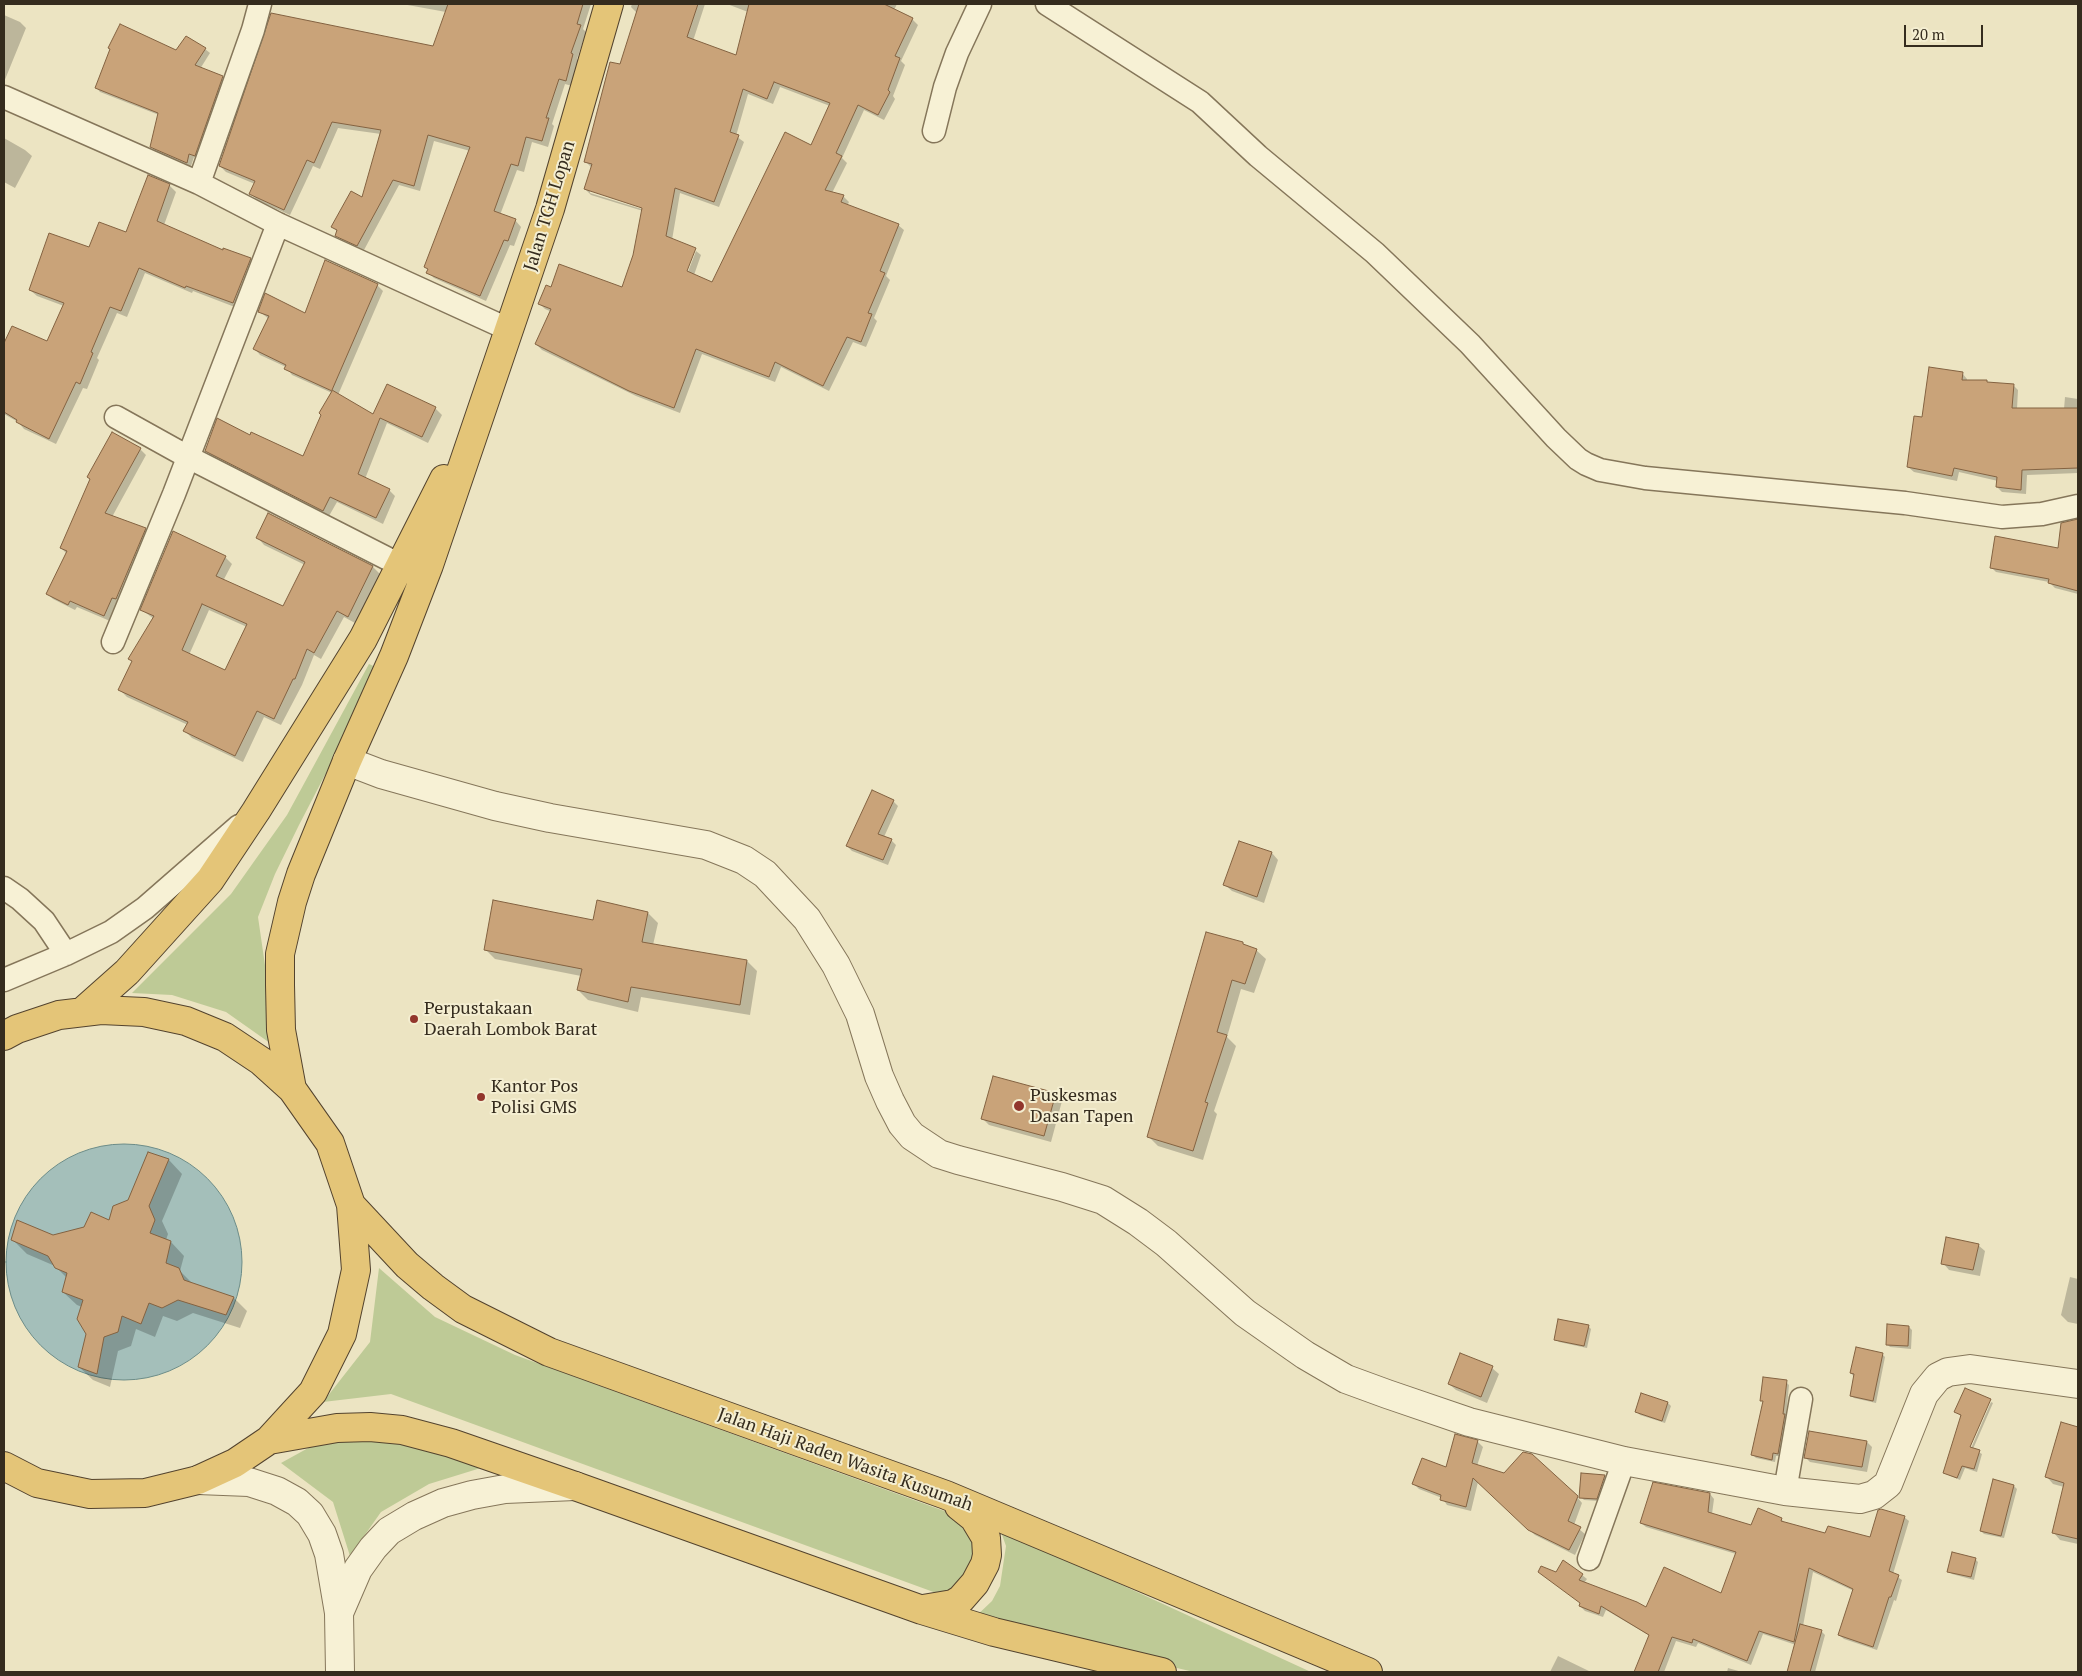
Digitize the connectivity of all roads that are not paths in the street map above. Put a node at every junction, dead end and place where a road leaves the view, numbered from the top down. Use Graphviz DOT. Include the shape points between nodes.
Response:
graph roads {
  1 [pos="260,4"];
  2 [pos="609,4"];
  3 [pos="980,4"];
  4 [pos="1047,4"];
  5 [pos="4,97"];
  6 [pos="934,131"];
  7 [pos="199,183"];
  8 [pos="278,224"];
  9 [pos="510,330"];
  10 [pos="482,404"];
  11 [pos="116,417"];
  12 [pos="188,457"];
  13 [pos="2078,506"];
  14 [pos="400,565"];
  15 [pos="363,640"];
  16 [pos="114,642"];
  17 [pos="394,656"];
  18 [pos="347,761"];
  19 [pos="256,811"];
  20 [pos="4,888"];
  21 [pos="66,954"];
  22 [pos="4,980"];
  23 [pos="82,1012"];
  24 [pos="4,1036"];
  25 [pos="292,1089"];
  26 [pos="351,1205"];
  27 [pos="2078,1384"];
  28 [pos="1801,1399"];
  29 [pos="269,1440"];
  30 [pos="1624,1460"];
  31 [pos="4,1466"];
  32 [pos="198,1480"];
  33 [pos="4,1483"];
  34 [pos="37,1483"];
  35 [pos="575,1486"];
  36 [pos="1785,1491"];
  37 [pos="946,1495"];
  38 [pos="1589,1559"];
  39 [pos="922,1610"];
  40 [pos="339,1614"];
  41 [pos="340,1672"];
  42 [pos="1162,1672"];
  43 [pos="1368,1672"];
  1 -- 7 [label="street"];
  2 -- 9 [label="highway, Jalan TGH Lopan" via="566,156"];
  3 -- 6 [label="street" via="957,53"];
  4 -- 13 [label="street" via="1200,102 1258,156 1375,253 1470,344 1556,438 1586,464 1600,470 1645,478 1905,503 2002,517 2042,514"];
  5 -- 7 [label="street"];
  7 -- 8 [label="street"];
  8 -- 9 [label="street"];
  8 -- 12 [label="street"];
  9 -- 10 [label="highway, Jalan TGH Lopan"];
  10 -- 14 [label="highway"];
  10 -- 17 [label="highway" via="432,557"];
  11 -- 12 [label="street"];
  12 -- 14 [label="street"];
  12 -- 16 [label="street"];
  14 -- 15 [label="highway"];
  15 -- 17 [label="highway"];
  15 -- 19 [label="highway"];
  17 -- 18 [label="highway"];
  18 -- 25 [label="highway" via="301,874 280,954 281,1030"];
  18 -- 30 [label="street" via="381,774 495,806 706,845 744,860 765,874 807,919 832,958 860,1014 890,1101 902,1124 926,1146 958,1160 1103,1200 1166,1243 1246,1313 1305,1355 1346,1379 1469,1422"];
  19 -- 21 [label="street" via="145,908 111,932"];
  19 -- 23 [label="highway" via="210,880 127,972"];
  20 -- 21 [label="street" via="44,921"];
  21 -- 22 [label="street"];
  23 -- 24 [label="highway" via="59,1015"];
  23 -- 25 [label="highway" via="144,1012 186,1021 232,1042 261,1060"];
  25 -- 26 [label="highway" via="330,1143"];
  26 -- 29 [label="highway" via="356,1270 342,1334 313,1392"];
  26 -- 37 [label="highway, Jalan Haji Raden Wasita Kusumah" via="433,1287 463,1309 498,1328 549,1352"];
  27 -- 36 [label="street" via="1970,1369 1948,1372 1938,1377 1924,1394 1891,1478 1879,1492 1860,1499"];
  28 -- 36 [label="street"];
  29 -- 32 [label="highway" via="235,1463"];
  29 -- 35 [label="highway" via="337,1428 402,1430 451,1443"];
  30 -- 36 [label="street"];
  30 -- 38 [label="street"];
  31 -- 34 [label="highway"];
  32 -- 34 [label="highway" via="145,1493 90,1494"];
  32 -- 40 [label="street" via="249,1482 277,1491 310,1514 329,1554"];
  33 -- 34 [label="highway"];
  35 -- 39 [label="highway"];
  35 -- 40 [label="street" via="505,1489 472,1495 414,1516 373,1548 358,1569"];
  37 -- 39 [label="highway" via="982,1528 987,1555 980,1576 961,1599 953,1604"];
  37 -- 43 [label="highway, Jalan Haji Raden Wasita Kusumah"];
  39 -- 42 [label="highway" via="994,1632"];
  40 -- 41 [label="street"];
}
